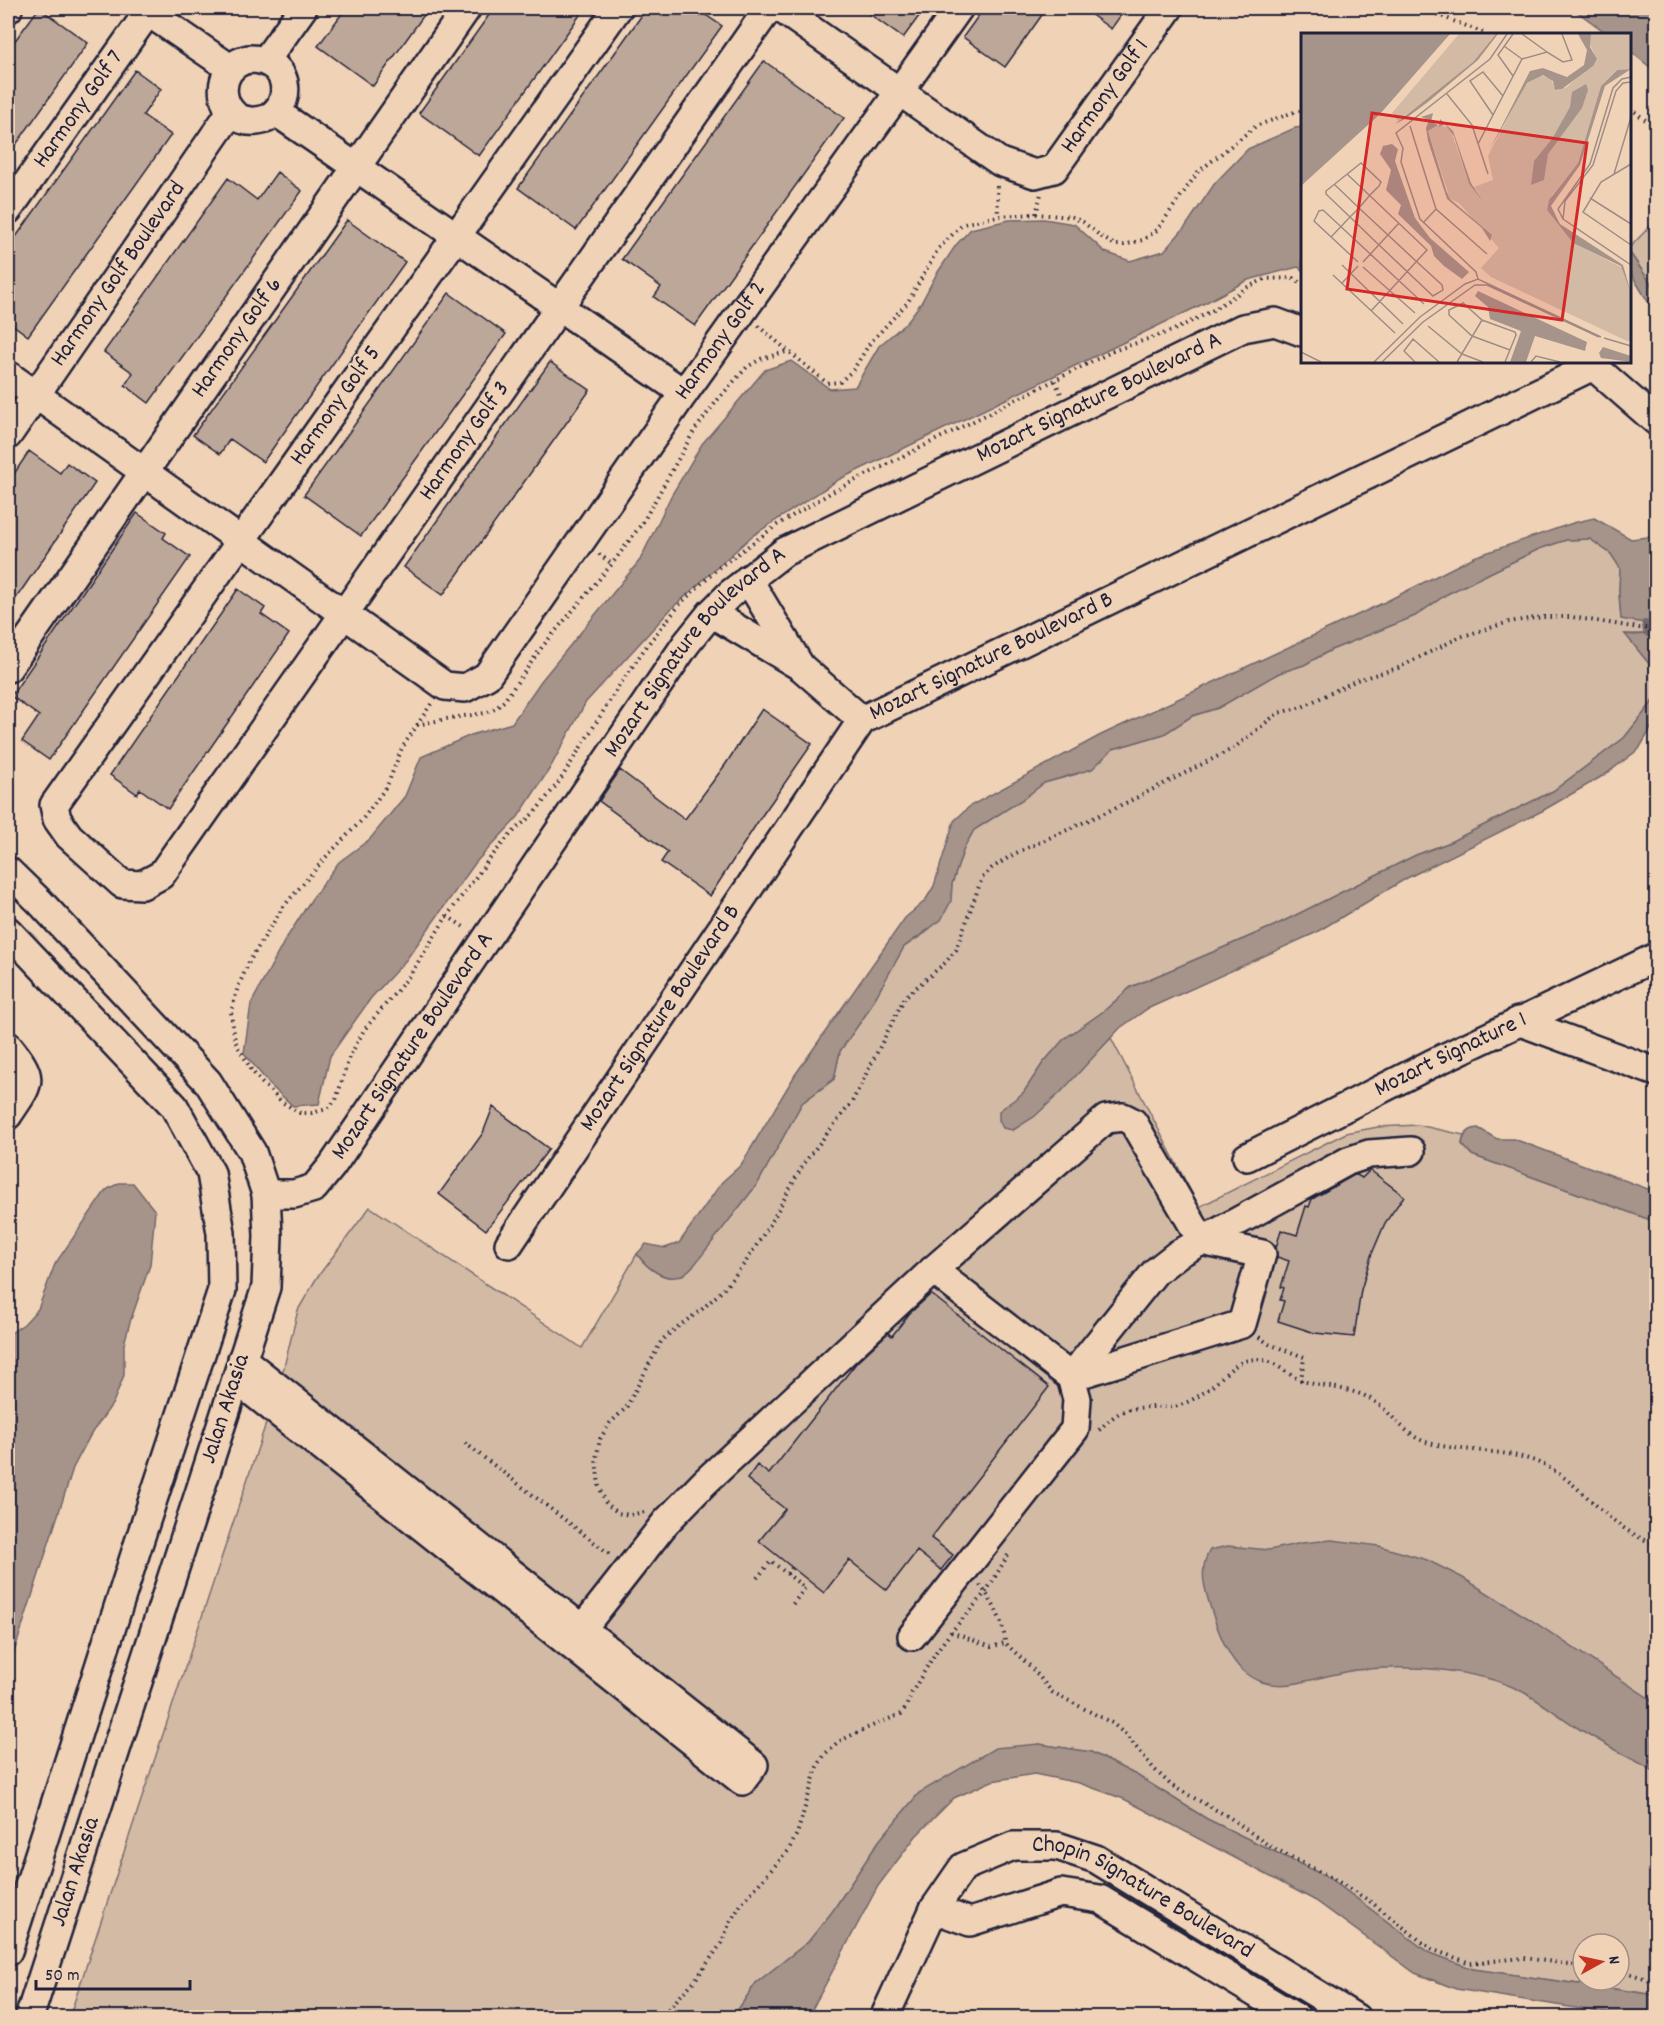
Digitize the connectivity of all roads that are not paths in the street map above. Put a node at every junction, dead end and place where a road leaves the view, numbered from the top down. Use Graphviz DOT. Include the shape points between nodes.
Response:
graph roads {
  1 [pos="303,8"];
  2 [pos="467,8"];
  3 [pos="618,8"];
  4 [pos="769,8"];
  5 [pos="780,8"];
  6 [pos="959,8"];
  7 [pos="1169,8"];
  8 [pos="147,9"];
  9 [pos="266,60"];
  10 [pos="230,68"];
  11 [pos="900,91"];
  12 [pos="276,112"];
  13 [pos="230,113"];
  14 [pos="356,167"];
  15 [pos="8,210"];
  16 [pos="456,236"];
  17 [pos="559,307"];
  18 [pos="1301,332"];
  19 [pos="1592,364"];
  20 [pos="8,375"];
  21 [pos="684,393"];
  22 [pos="35,395"];
  23 [pos="1656,421"];
  24 [pos="8,435"];
  25 [pos="144,472"];
  26 [pos="240,541"];
  27 [pos="748,579"];
  28 [pos="711,613"];
  29 [pos="344,614"];
  30 [pos="801,668"];
  31 [pos="8,669"];
  32 [pos="862,720"];
  33 [pos="8,871"];
  34 [pos="161,874"];
  35 [pos="40,902"];
  36 [pos="10,933"];
  37 [pos="1656,957"];
  38 [pos="1518,1021"];
  39 [pos="8,1046"];
  40 [pos="1656,1071"];
  41 [pos="8,1115"];
  42 [pos="1411,1151"];
  43 [pos="1247,1157"];
  44 [pos="266,1194"];
  45 [pos="1202,1241"];
  46 [pos="509,1244"];
  47 [pos="933,1270"];
  48 [pos="239,1369"];
  49 [pos="1071,1377"];
  50 [pos="155,1494"];
  51 [pos="194,1509"];
  52 [pos="139,1542"];
  53 [pos="178,1557"];
  54 [pos="912,1636"];
  55 [pos="576,1637"];
  56 [pos="934,1909"];
  57 [pos="8,1951"];
  58 [pos="29,2018"];
  59 [pos="884,2018"];
  60 [pos="1297,2018"];
  61 [pos="1356,2018"];
  1 -- 9 [label="street"];
  2 -- 14 [label="street, Harmony Golf 6"];
  3 -- 16 [label="street, Harmony Golf 5"];
  4 -- 17 [label="street, Harmony Golf 3"];
  5 -- 11 [label="street"];
  6 -- 11 [label="street, Harmony Golf 2"];
  7 -- 11 [label="street, Harmony Golf 1" via="1054,169 1035,174 1000,162"];
  8 -- 10 [label="street"];
  8 -- 15 [label="street, Harmony Golf 7"];
  9 -- 10 [label="street" via="239,61"];
  9 -- 12 [label="street" via="275,66 284,84 282,103"];
  10 -- 13 [label="street" via="223,89"];
  11 -- 21 [label="street, Harmony Golf 2"];
  12 -- 13 [label="street" via="254,122"];
  12 -- 14 [label="street"];
  13 -- 22 [label="street, Harmony Golf Boulevard"];
  14 -- 16 [label="street"];
  14 -- 25 [label="street, Harmony Golf 6"];
  16 -- 17 [label="street"];
  16 -- 26 [label="street, Harmony Golf 5"];
  17 -- 21 [label="street"];
  17 -- 29 [label="street, Harmony Golf 3"];
  18 -- 27 [label="street, Mozart Signature Boulevard A" via="1275,322 1243,328 784,552"];
  19 -- 23 [label="street"];
  19 -- 32 [label="street, Mozart Signature Boulevard B"];
  20 -- 22 [label="street"];
  21 -- 29 [label="street, Harmony Golf 2" via="487,676 465,688 445,686"];
  22 -- 24 [label="street, Harmony Golf Boulevard"];
  22 -- 25 [label="street"];
  25 -- 26 [label="street"];
  25 -- 31 [label="street, Harmony Golf 6"];
  26 -- 29 [label="street"];
  26 -- 34 [label="street, Harmony Golf 5" via="54,804 57,819 69,836 122,884 142,885"];
  27 -- 28 [label="street, Mozart Signature Boulevard A"];
  27 -- 30 [label="street"];
  28 -- 30 [label="street"];
  28 -- 44 [label="street, Mozart Signature Boulevard A" via="686,644 332,1166 314,1188 294,1194"];
  29 -- 34 [label="street, Harmony Golf 3"];
  30 -- 32 [label="street"];
  32 -- 46 [label="street, Mozart Signature Boulevard B"];
  33 -- 35 [label="street, Jalan Akasia"];
  35 -- 36 [label="street"];
  35 -- 44 [label="street, Jalan Akasia" via="208,1082 252,1152"];
  36 -- 50 [label="street, Jalan Akasia" via="174,1106 211,1173 221,1233 222,1290"];
  37 -- 38 [label="street, Mozart Signature 1"];
  38 -- 40 [label="street"];
  38 -- 43 [label="street, Mozart Signature 1"];
  39 -- 41 [label="street" via="27,1074 27,1087"];
  42 -- 45 [label="street" via="1369,1154 1348,1161"];
  44 -- 48 [label="street, Jalan Akasia" via="266,1287"];
  45 -- 47 [label="street" via="1132,1122 1123,1117 1106,1119"];
  45 -- 49 [label="street" via="1155,1272"];
  45 -- 49 [label="street" via="1262,1254 1242,1324"];
  47 -- 49 [label="street"];
  47 -- 55 [label="street" via="666,1522"];
  48 -- 51 [label="street, Jalan Akasia"];
  48 -- 55 [label="street"];
  49 -- 54 [label="street" via="1077,1399 1075,1429"];
  50 -- 51 [label="street"];
  50 -- 52 [label="street, Jalan Akasia"];
  51 -- 53 [label="street, Jalan Akasia"];
  52 -- 53 [label="street"];
  52 -- 57 [label="street, Jalan Akasia"];
  53 -- 58 [label="street, Jalan Akasia"];
  55 -- 55 [label="street" via="754,1765 742,1781"];
  56 -- 59 [label="street, Chopin Signature Boulevard"];
  56 -- 60 [label="street, Chopin Signature Boulevard" via="970,1922 1061,1893 1100,1899"];
  56 -- 61 [label="street, Chopin Signature Boulevard" via="963,1867 1013,1846 1057,1846 1096,1859"];
}
